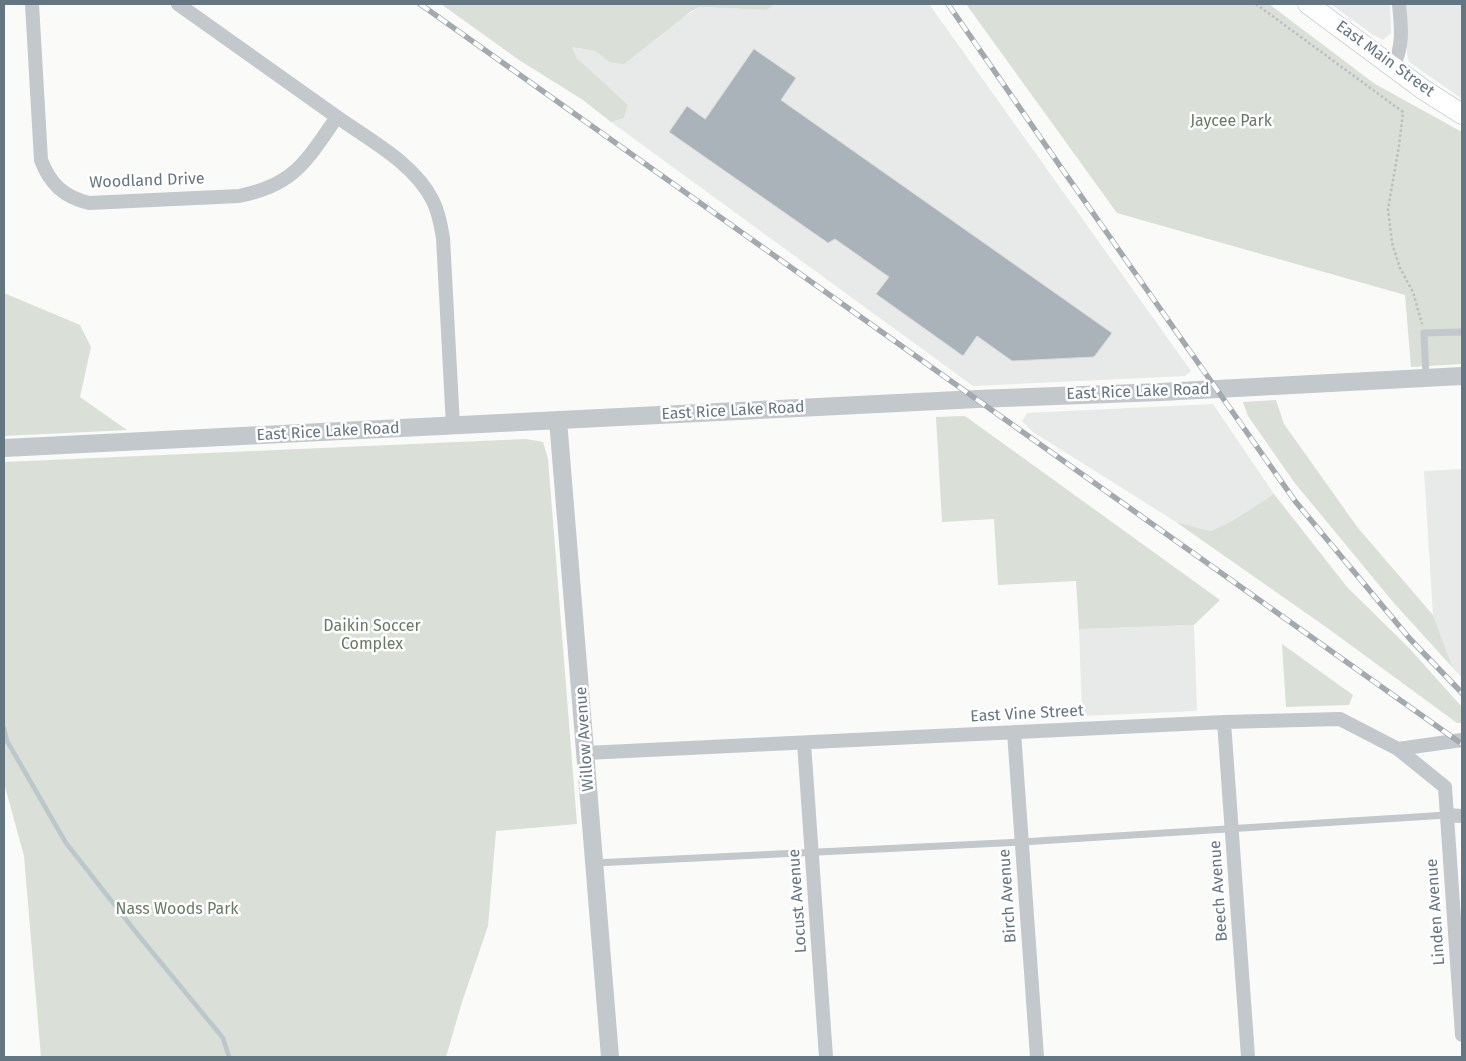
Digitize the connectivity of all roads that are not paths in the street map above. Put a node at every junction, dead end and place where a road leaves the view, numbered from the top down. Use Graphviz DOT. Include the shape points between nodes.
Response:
graph roads {
  1 [pos="32,4"];
  2 [pos="178,4"];
  3 [pos="1308,4"];
  4 [pos="1399,4"];
  5 [pos="1393,66"];
  6 [pos="1462,114"];
  7 [pos="338,117"];
  8 [pos="1462,332"];
  9 [pos="1462,376"];
  10 [pos="1426,378"];
  11 [pos="558,420"];
  12 [pos="453,426"];
  13 [pos="4,448"];
  14 [pos="1224,722"];
  15 [pos="1014,732"];
  16 [pos="1462,740"];
  17 [pos="804,743"];
  18 [pos="1398,750"];
  19 [pos="586,753"];
  20 [pos="1445,787"];
  21 [pos="1447,816"];
  22 [pos="1462,816"];
  23 [pos="1232,830"];
  24 [pos="1022,842"];
  25 [pos="812,853"];
  26 [pos="595,863"];
  27 [pos="1462,1035"];
  28 [pos="610,1057"];
  29 [pos="826,1057"];
  30 [pos="1037,1057"];
  31 [pos="1248,1057"];
  1 -- 7 [label="street, Woodland Drive" via="41,160 53,184 76,200 90,203 239,196 259,192 290,176 305,162"];
  2 -- 7 [label="street"];
  3 -- 5 [label="main road, East Main Street"];
  4 -- 5 [label="street" via="1402,37"];
  5 -- 6 [label="main road, East Main Street"];
  7 -- 12 [label="street" via="414,174 426,187 440,218"];
  8 -- 10 [label="lane" via="1424,333"];
  9 -- 10 [label="street, East Rice Lake Road"];
  10 -- 11 [label="street, East Rice Lake Road"];
  11 -- 12 [label="street, East Rice Lake Road"];
  11 -- 19 [label="street, Willow Avenue"];
  12 -- 13 [label="street, East Rice Lake Road"];
  14 -- 15 [label="street, East Vine Street"];
  14 -- 18 [label="street, East Vine Street" via="1340,719"];
  14 -- 23 [label="street, Beech Avenue"];
  15 -- 17 [label="street, East Vine Street"];
  15 -- 24 [label="street, Birch Avenue"];
  16 -- 18 [label="street"];
  17 -- 19 [label="street, East Vine Street"];
  17 -- 25 [label="street, Locust Avenue"];
  18 -- 20 [label="street, East Vine Street"];
  19 -- 26 [label="street, Willow Avenue"];
  20 -- 21 [label="street, Linden Avenue"];
  21 -- 22 [label="street"];
  21 -- 23 [label="lane"];
  21 -- 27 [label="street, Linden Avenue"];
  23 -- 24 [label="lane"];
  23 -- 31 [label="street, Beech Avenue"];
  24 -- 25 [label="lane"];
  24 -- 30 [label="street, Birch Avenue"];
  25 -- 26 [label="lane"];
  25 -- 29 [label="street, Locust Avenue"];
  26 -- 28 [label="street, Willow Avenue"];
}
